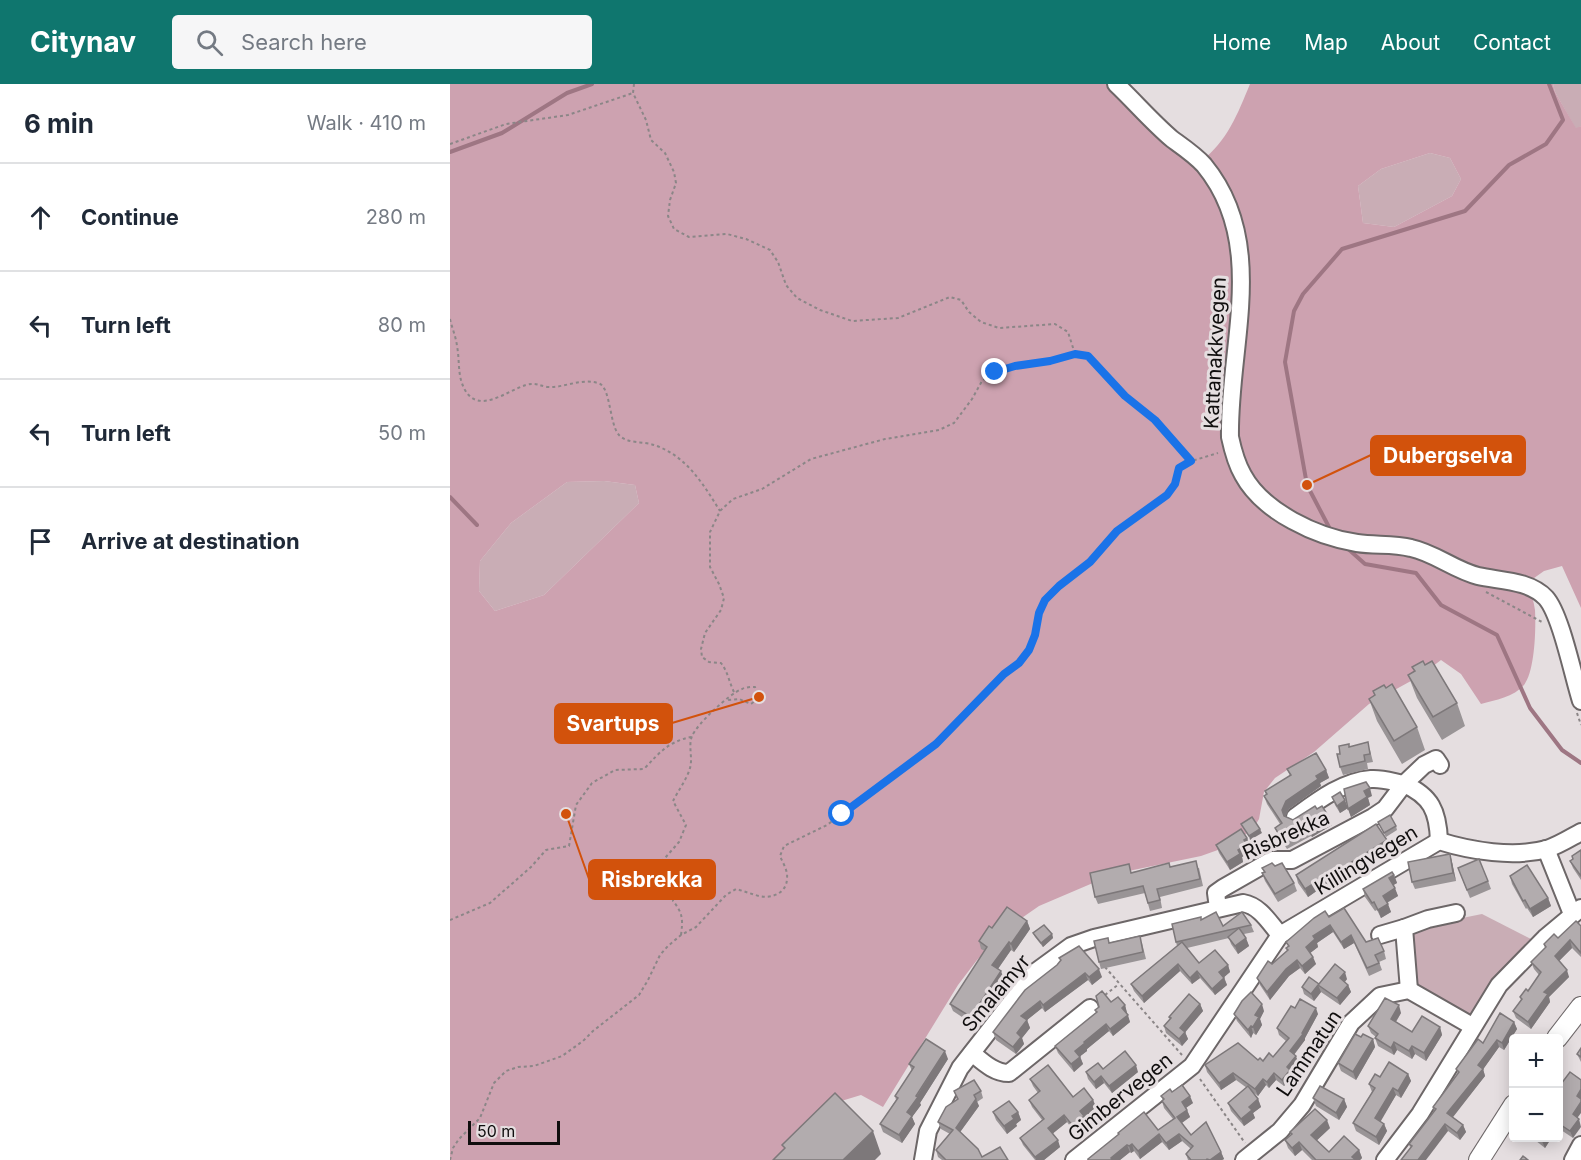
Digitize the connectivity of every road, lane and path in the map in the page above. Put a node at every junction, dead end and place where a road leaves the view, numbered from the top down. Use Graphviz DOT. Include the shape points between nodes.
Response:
graph roads {
  1 [pos="634,84"];
  2 [pos="1116,84"];
  3 [pos="633,93"];
  4 [pos="450,144"];
  5 [pos="450,319"];
  6 [pos="1075,354"];
  7 [pos="1223,452"];
  8 [pos="1191,461"];
  9 [pos="720,511"];
  10 [pos="1484,591"];
  11 [pos="1546,626"];
  12 [pos="734,692"];
  13 [pos="727,700"];
  14 [pos="1577,703"];
  15 [pos="1581,725"];
  16 [pos="691,737"];
  17 [pos="1440,765"];
  18 [pos="1404,784"];
  19 [pos="1295,817"];
  20 [pos="1581,831"];
  21 [pos="1439,840"];
  22 [pos="1546,849"];
  23 [pos="1218,908"];
  24 [pos="1576,911"];
  25 [pos="1456,913"];
  26 [pos="450,920"];
  27 [pos="1404,928"];
  28 [pos="681,935"];
  29 [pos="1280,935"];
  30 [pos="1380,935"];
  31 [pos="1105,967"];
  32 [pos="1119,984"];
  33 [pos="1409,990"];
  34 [pos="1581,1007"];
  35 [pos="1090,1008"];
  36 [pos="1472,1026"];
  37 [pos="1560,1034"];
  38 [pos="972,1053"];
  39 [pos="1192,1066"];
  40 [pos="1509,1113"];
  41 [pos="1581,1145"];
  42 [pos="1248,1157"];
  43 [pos="450,1160"];
  44 [pos="923,1160"];
  45 [pos="1074,1160"];
  46 [pos="1385,1160"];
  47 [pos="1479,1160"];
  48 [pos="1573,1160"];
  1 -- 3 [label="path"];
  2 -- 14 [label="street, Kattanakkvegen" via="1204,166 1234,219 1242,292 1230,437 1246,482 1272,506 1314,532 1357,543 1410,548 1468,573 1538,591 1556,618"];
  3 -- 4 [label="path" via="568,115 506,124"];
  3 -- 6 [label="path" via="651,140 665,153 674,172 676,183 668,216 674,229 689,237 727,234 770,250 786,285 797,298 852,321 898,318 950,297 961,300 981,322 999,328 1054,324 1068,332"];
  5 -- 9 [label="path" via="458,346 458,369 472,399 494,399 534,383 550,387 575,381 600,383 605,388 614,429 622,439 655,445 684,461"];
  6 -- 8 [label="path" via="1094,361"];
  6 -- 9 [label="path" via="995,372 982,381 954,423 939,430 885,439 811,459 762,489 733,499"];
  7 -- 8 [label="path"];
  8 -- 28 [label="path" via="1179,468 1167,495 1117,531 1090,562 1045,600 1029,650 936,744 827,825 784,846 780,856 788,880 784,889 776,896 736,889 696,927"];
  9 -- 12 [label="path" via="710,532 709,550 710,567 724,598 701,649 702,657 721,663 729,673"];
  10 -- 11 [label="path"];
  12 -- 13 [label="path"];
  12 -- 13 [label="path" via="755,687 758,695 751,704"];
  13 -- 16 [label="path" via="704,718"];
  14 -- 15 [label="path"];
  16 -- 26 [label="path" via="675,741 644,769 615,770 592,783 576,805 569,846 546,850 490,903"];
  16 -- 28 [label="path" via="690,768 673,801 686,825 655,876 658,882 670,883 673,888 673,901 683,918"];
  17 -- 18 [label="street, Risbrekka" via="1436,759 1424,765"];
  18 -- 19 [label="street, Risbrekka" via="1371,779 1346,785"];
  18 -- 21 [label="street, Risbrekka" via="1429,801 1439,824"];
  18 -- 23 [label="street, Risbrekka" via="1385,809 1373,817 1292,860 1272,861 1223,888 1216,893"];
  20 -- 22 [label="street, Killingvegen"];
  21 -- 22 [label="street, Killingvegen" via="1491,853"];
  21 -- 29 [label="street, Killingvegen"];
  22 -- 24 [label="street"];
  23 -- 29 [label="street" via="1252,905"];
  23 -- 38 [label="street, Smalamyr" via="1071,946 1035,973"];
  24 -- 36 [label="street" via="1499,985"];
  25 -- 27 [label="street"];
  27 -- 30 [label="street"];
  27 -- 33 [label="street"];
  28 -- 43 [label="path" via="660,956 639,995 583,1041 562,1056 506,1071 494,1083 480,1118 459,1138"];
  29 -- 39 [label="street, Killingvegen"];
  31 -- 32 [label="path"];
  32 -- 35 [label="path"];
  32 -- 39 [label="path"];
  33 -- 36 [label="street"];
  33 -- 42 [label="street, Lammatun" via="1380,996 1351,1023 1302,1105 1280,1131"];
  34 -- 37 [label="main road"];
  35 -- 38 [label="street, Smalamyr" via="1009,1073 991,1068"];
  36 -- 46 [label="street" via="1420,1114"];
  38 -- 44 [label="street, Smalamyr" via="960,1068 928,1131"];
  39 -- 42 [label="path"];
  39 -- 45 [label="street, Gimbervegen"];
  40 -- 47 [label="main road"];
  41 -- 48 [label="street"];
}
